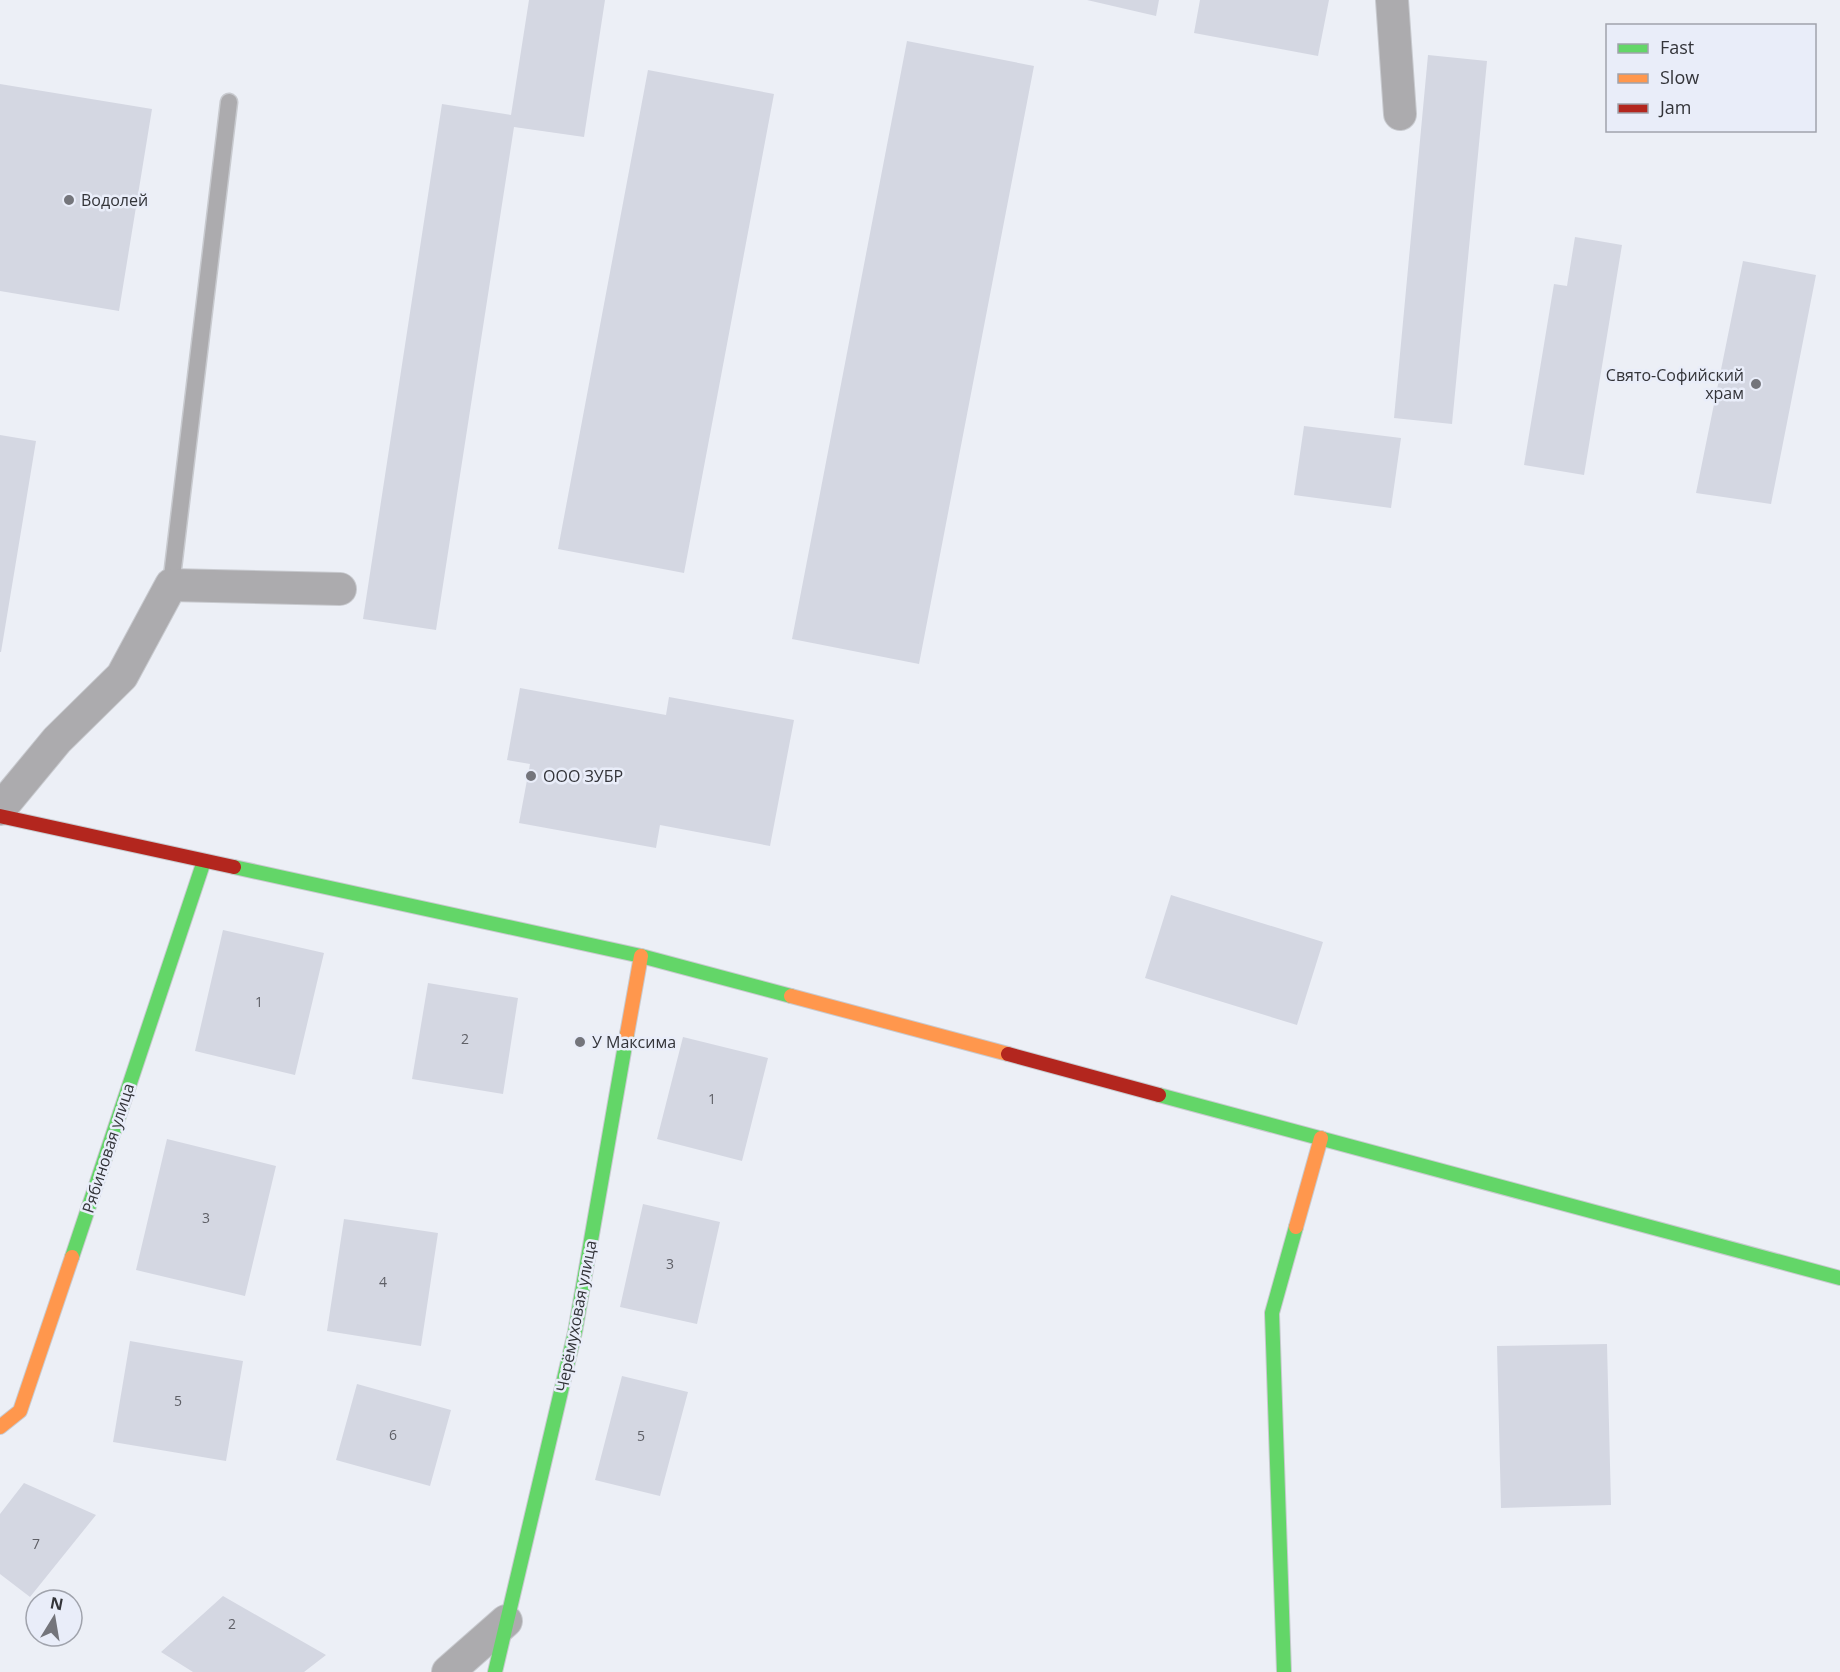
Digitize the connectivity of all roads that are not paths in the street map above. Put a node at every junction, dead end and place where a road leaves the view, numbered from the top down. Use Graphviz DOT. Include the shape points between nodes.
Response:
graph roads {
  1 [pos="1392,0"];
  2 [pos="229,102"];
  3 [pos="1400,114"];
  4 [pos="171,585"];
  5 [pos="340,589"];
  6 [pos="0,808"];
  7 [pos="0,816"];
  8 [pos="204,861"];
  9 [pos="641,956"];
  10 [pos="1321,1138"];
  11 [pos="1840,1278"];
  12 [pos="0,1426"];
  13 [pos="506,1621"];
  14 [pos="448,1672"];
  15 [pos="495,1672"];
  16 [pos="1284,1672"];
  1 -- 3 [label="street"];
  2 -- 4 [label="lane"];
  4 -- 5 [label="street"];
  4 -- 6 [label="street" via="122,676 57,740"];
  7 -- 8 [label="street"];
  8 -- 9 [label="street"];
  8 -- 12 [label="street, Рябиновая улица" via="20,1411"];
  9 -- 10 [label="street"];
  9 -- 13 [label="street, Черёмуховая улица" via="575,1332"];
  10 -- 11 [label="street"];
  10 -- 16 [label="street" via="1272,1313"];
  13 -- 14 [label="street"];
  13 -- 15 [label="street, Черёмуховая улица"];
}
